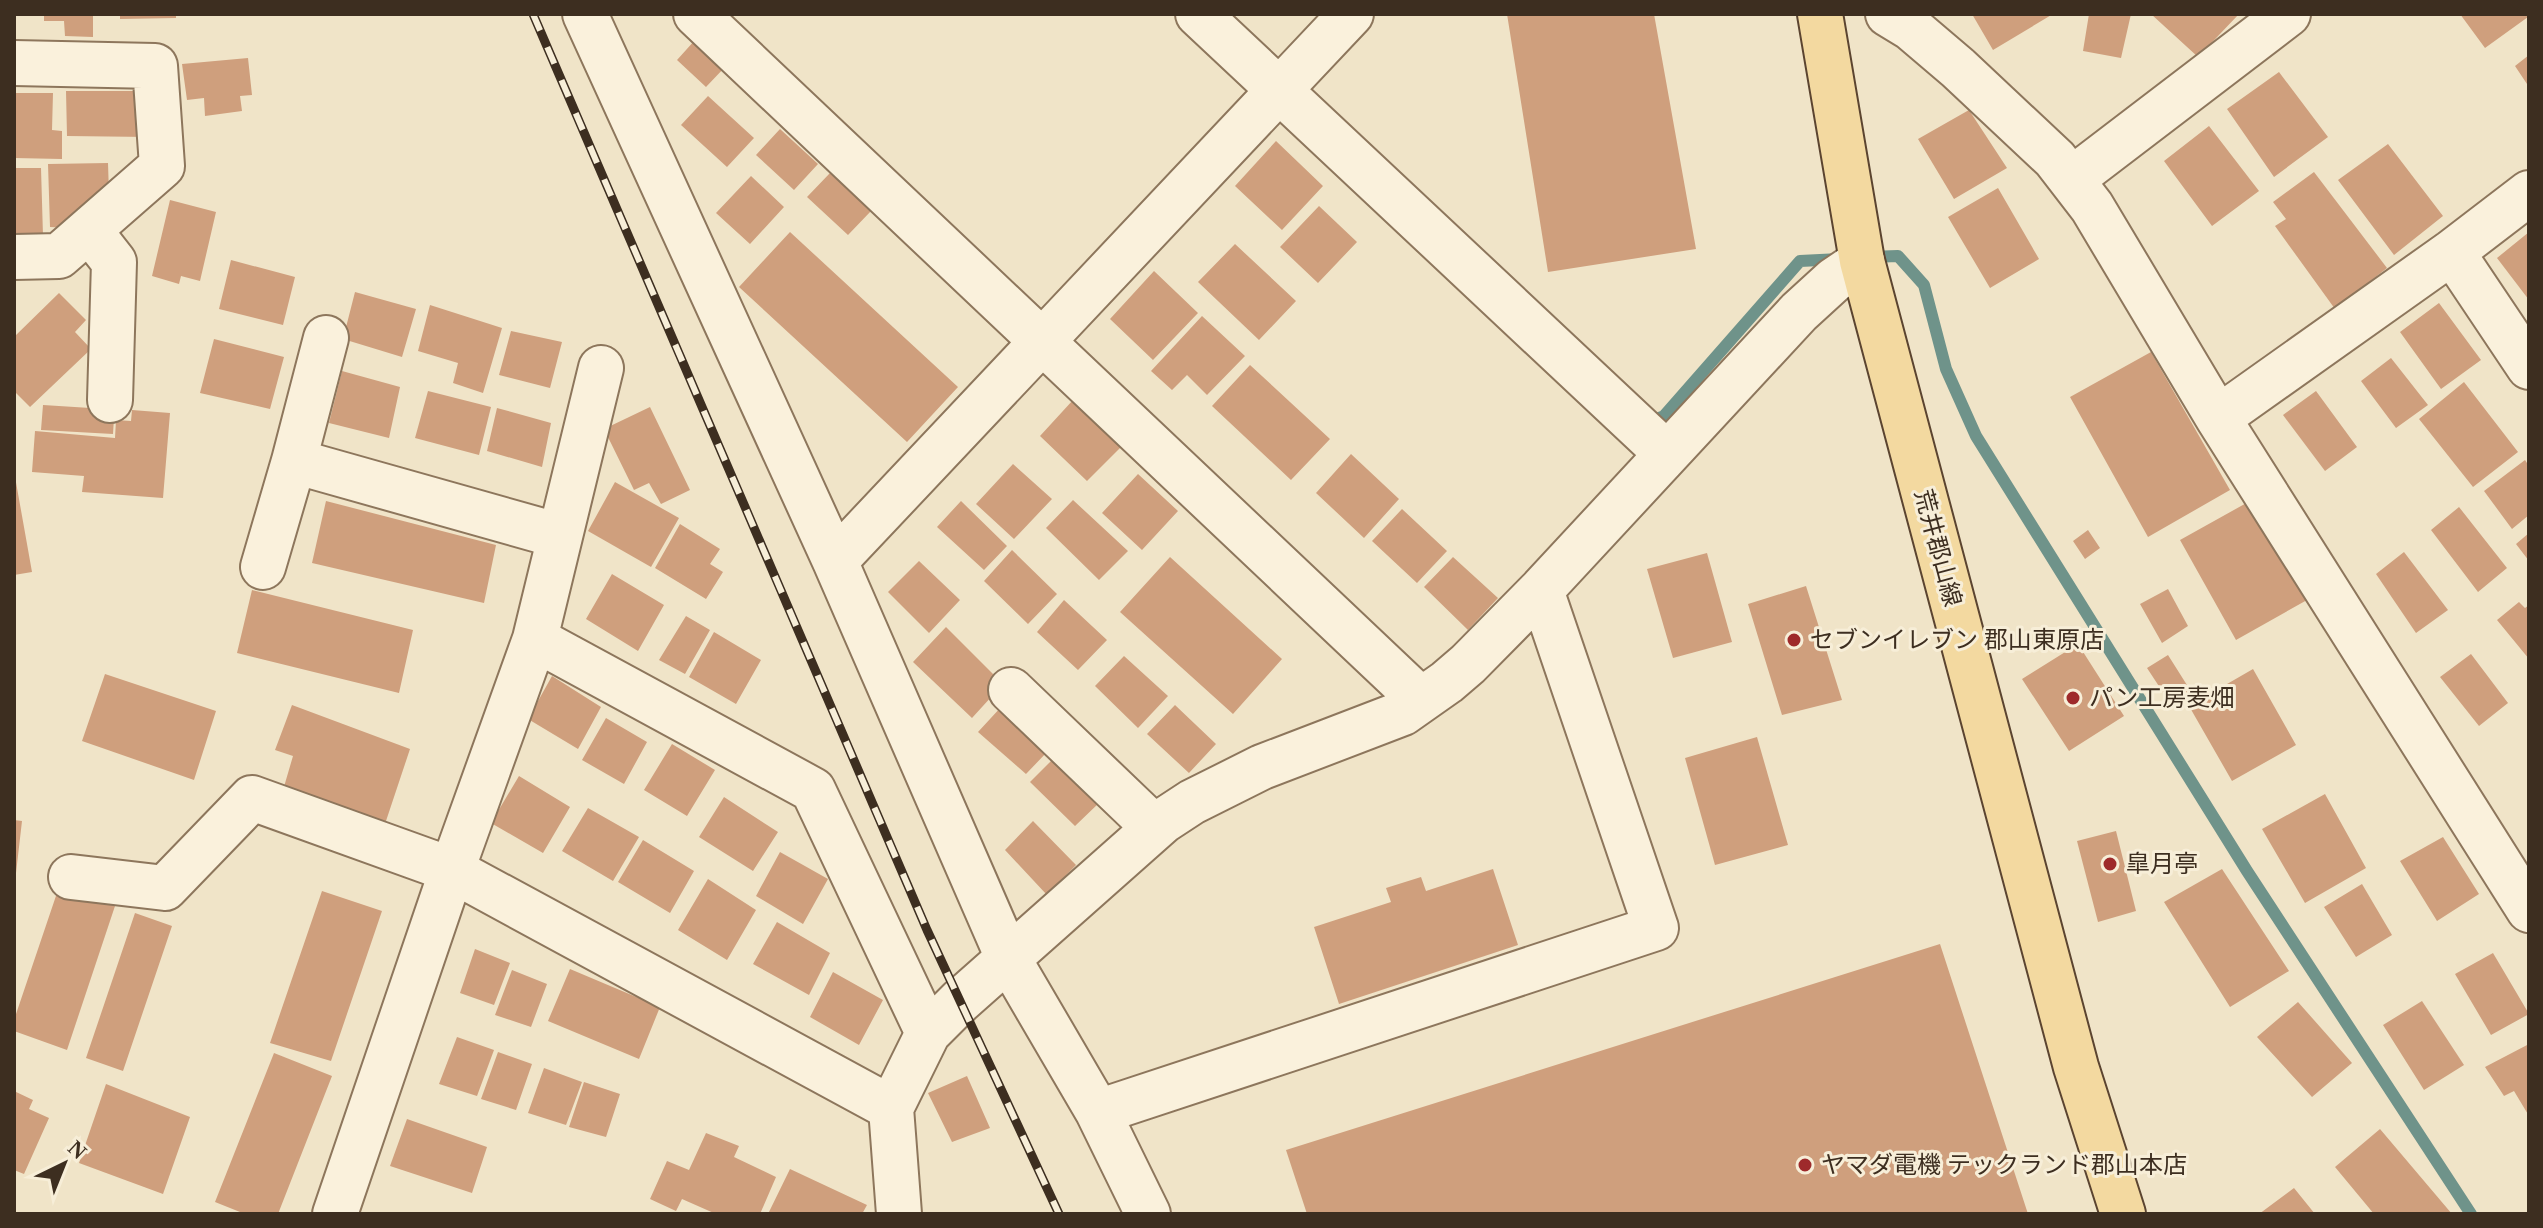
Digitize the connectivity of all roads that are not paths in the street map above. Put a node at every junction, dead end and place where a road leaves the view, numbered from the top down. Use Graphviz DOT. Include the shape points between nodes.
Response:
graph roads {
  1 [pos="585,14"];
  2 [pos="696,14"];
  3 [pos="1198,14"];
  4 [pos="1351,14"];
  5 [pos="1820,14"];
  6 [pos="1888,14"];
  7 [pos="2288,14"];
  8 [pos="14,63"];
  9 [pos="1281,91"];
  10 [pos="2072,179"];
  11 [pos="2529,193"];
  12 [pos="89,230"];
  13 [pos="2452,252"];
  14 [pos="14,257"];
  15 [pos="1862,261"];
  16 [pos="326,338"];
  17 [pos="1042,343"];
  18 [pos="2529,367"];
  19 [pos="601,368"];
  20 [pos="110,400"];
  21 [pos="2218,418"];
  22 [pos="1667,454"];
  23 [pos="294,461"];
  24 [pos="560,536"];
  25 [pos="835,561"];
  26 [pos="263,567"];
  27 [pos="1541,590"];
  28 [pos="535,639"];
  29 [pos="1011,690"];
  30 [pos="1421,700"];
  31 [pos="1155,828"];
  32 [pos="452,870"];
  33 [pos="71,877"];
  34 [pos="2529,910"];
  35 [pos="1008,958"];
  36 [pos="928,1033"];
  37 [pos="891,1108"];
  38 [pos="1098,1112"];
  39 [pos="335,1214"];
  40 [pos="899,1214"];
  41 [pos="1148,1214"];
  42 [pos="2123,1214"];
  1 -- 25 [label="street"];
  2 -- 17 [label="street"];
  3 -- 9 [label="street"];
  4 -- 9 [label="street"];
  5 -- 15 [label="main road, 荒井郡山線"];
  6 -- 10 [label="street" via="1958,68"];
  7 -- 10 [label="street"];
  8 -- 12 [label="street" via="155,66 162,166"];
  9 -- 17 [label="street"];
  9 -- 22 [label="street"];
  10 -- 21 [label="street"];
  11 -- 13 [label="street"];
  12 -- 14 [label="street" via="59,256"];
  12 -- 20 [label="street" via="114,262"];
  13 -- 18 [label="street"];
  13 -- 21 [label="street"];
  15 -- 22 [label="street" via="1799,312"];
  15 -- 42 [label="main road, 荒井郡山線" via="2076,1067"];
  16 -- 23 [label="street"];
  17 -- 25 [label="street"];
  17 -- 30 [label="street"];
  19 -- 24 [label="street"];
  21 -- 34 [label="street"];
  22 -- 27 [label="street"];
  23 -- 24 [label="street"];
  23 -- 26 [label="street"];
  24 -- 28 [label="street"];
  25 -- 35 [label="street"];
  27 -- 30 [label="street" via="1468,664"];
  27 -- 38 [label="street" via="1656,928"];
  28 -- 32 [label="street"];
  28 -- 36 [label="street" via="813,790"];
  29 -- 31 [label="street"];
  30 -- 31 [label="street" via="1403,713 1262,767 1192,802"];
  31 -- 35 [label="street"];
  32 -- 33 [label="street" via="252,798 165,888"];
  32 -- 37 [label="street"];
  32 -- 39 [label="street"];
  35 -- 36 [label="street"];
  35 -- 38 [label="street"];
  36 -- 37 [label="street"];
  37 -- 40 [label="street"];
  38 -- 41 [label="street"];
}
